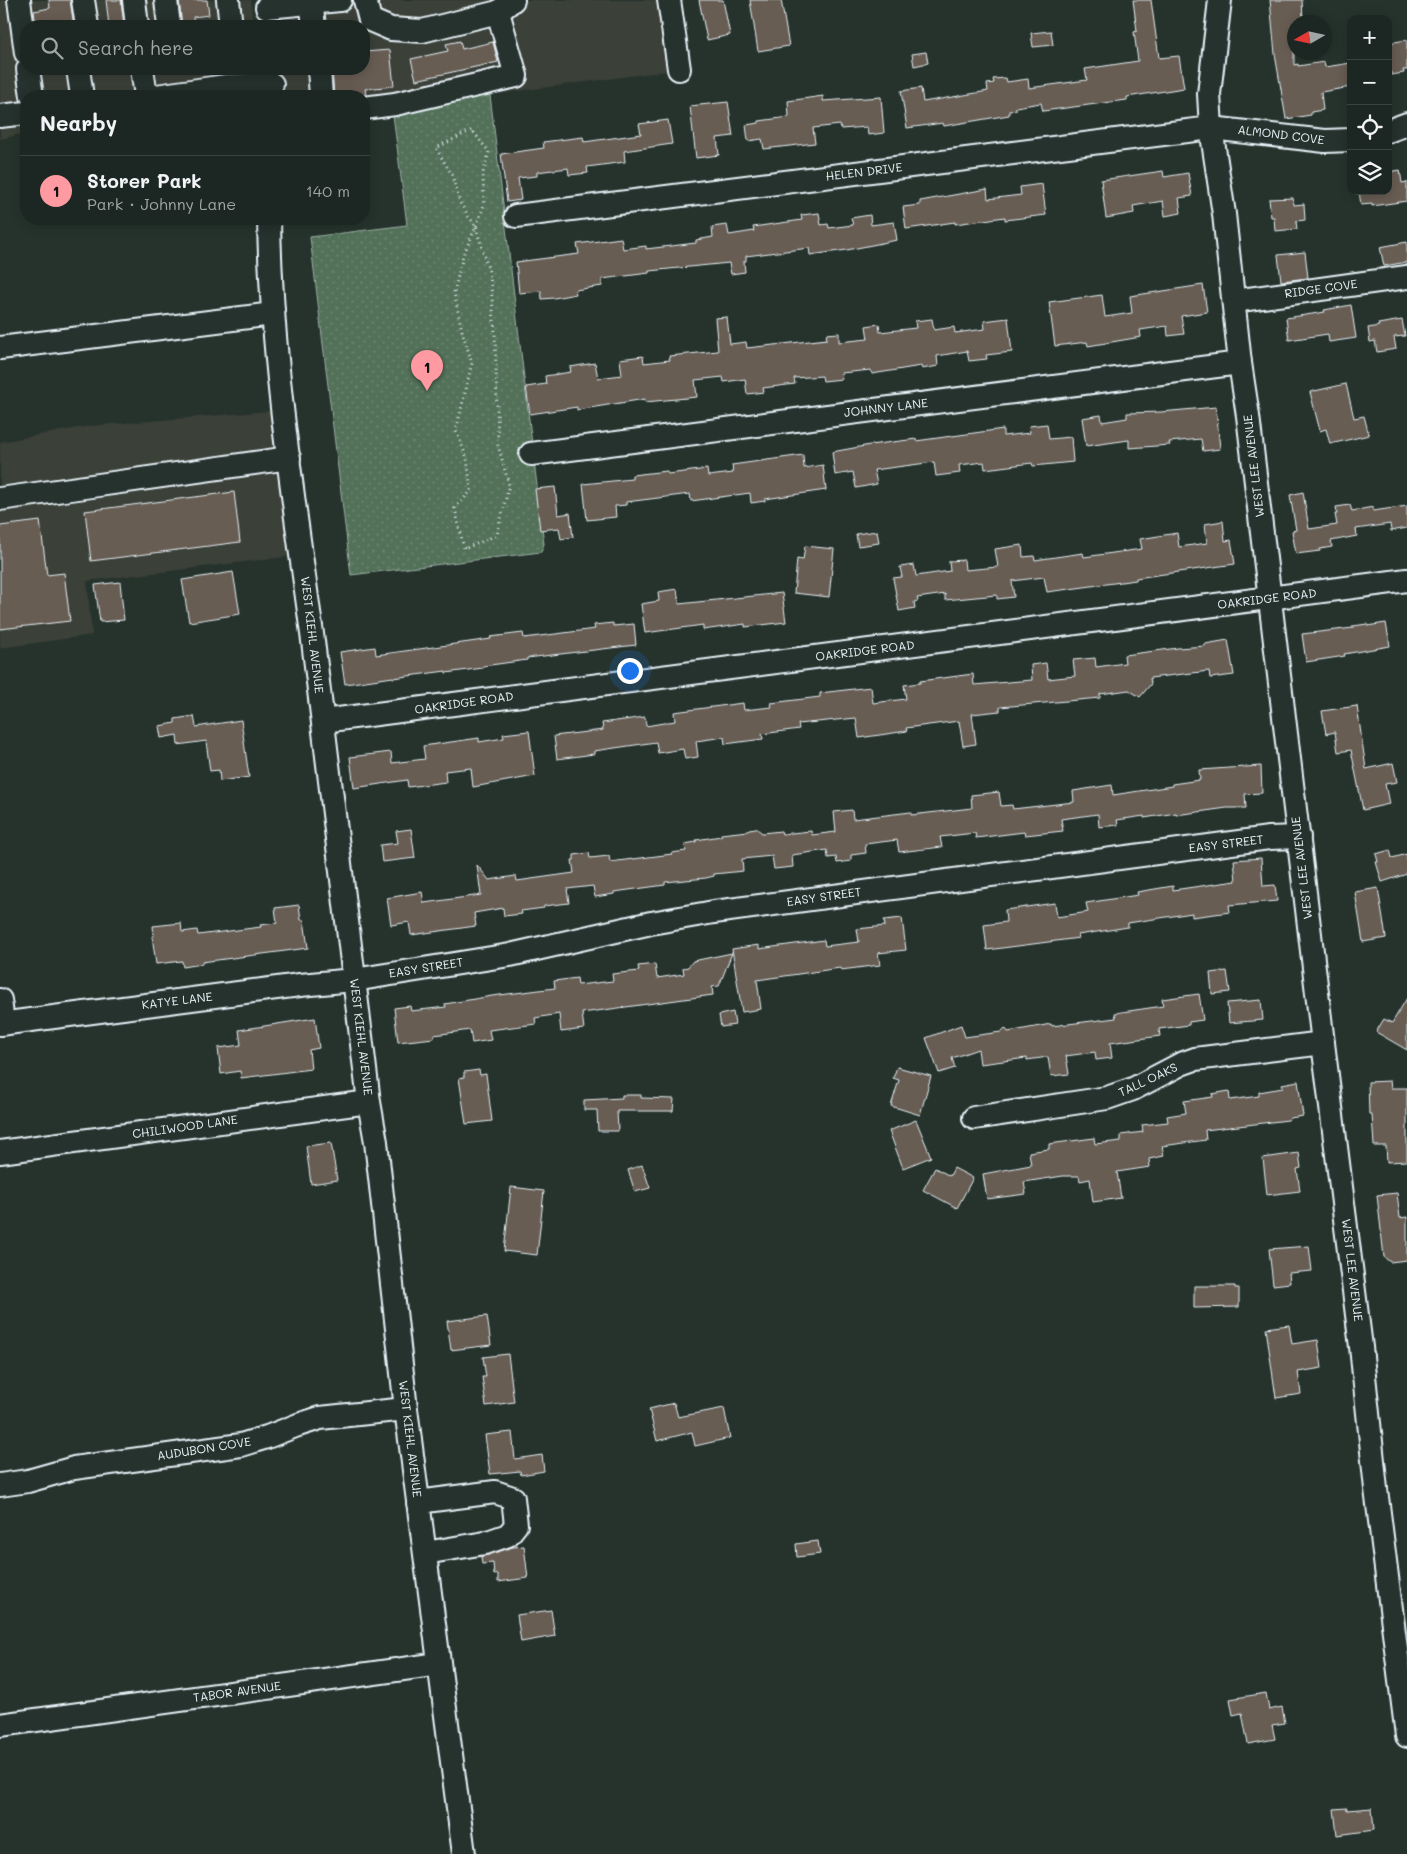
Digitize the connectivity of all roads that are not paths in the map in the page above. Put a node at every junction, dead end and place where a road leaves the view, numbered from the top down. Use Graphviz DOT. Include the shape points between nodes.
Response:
graph roads {
  1 [pos="19,0"];
  2 [pos="83,0"];
  3 [pos="134,0"];
  4 [pos="166,0"];
  5 [pos="228,0"];
  6 [pos="340,0"];
  7 [pos="365,0"];
  8 [pos="669,0"];
  9 [pos="1220,0"];
  10 [pos="311,1"];
  11 [pos="506,6"];
  12 [pos="267,11"];
  13 [pos="22,20"];
  14 [pos="87,20"];
  15 [pos="136,20"];
  16 [pos="168,20"];
  17 [pos="230,20"];
  18 [pos="313,20"];
  19 [pos="679,69"];
  20 [pos="29,75"];
  21 [pos="79,75"];
  22 [pos="143,75"];
  23 [pos="320,75"];
  24 [pos="272,83"];
  25 [pos="31,90"];
  26 [pos="81,90"];
  27 [pos="145,90"];
  28 [pos="198,90"];
  29 [pos="321,90"];
  30 [pos="370,107"];
  31 [pos="20,114"];
  32 [pos="0,116"];
  33 [pos="1407,124"];
  34 [pos="1211,128"];
  35 [pos="1392,130"];
  36 [pos="1347,140"];
  37 [pos="516,216"];
  38 [pos="269,225"];
  39 [pos="1407,277"];
  40 [pos="1234,302"];
  41 [pos="273,314"];
  42 [pos="0,348"];
  43 [pos="1240,363"];
  44 [pos="532,454"];
  45 [pos="289,458"];
  46 [pos="0,499"];
  47 [pos="1407,580"];
  48 [pos="1269,599"];
  49 [pos="324,721"];
  50 [pos="1299,837"];
  51 [pos="354,980"];
  52 [pos="0,1000"];
  53 [pos="2,1024"];
  54 [pos="1323,1043"];
  55 [pos="369,1102"];
  56 [pos="974,1118"];
  57 [pos="0,1152"];
  58 [pos="406,1409"];
  59 [pos="0,1486"];
  60 [pos="418,1502"];
  61 [pos="425,1553"];
  62 [pos="439,1664"];
  63 [pos="0,1725"];
  64 [pos="1407,1736"];
  65 [pos="464,1854"];
  1 -- 13 [label="street"];
  2 -- 14 [label="street"];
  3 -- 15 [label="street"];
  4 -- 16 [label="street"];
  5 -- 17 [label="street"];
  6 -- 10 [label="street"];
  7 -- 11 [label="street" via="370,20 391,29 422,31"];
  8 -- 19 [label="street"];
  9 -- 34 [label="street, WEST LEE AVENUE" via="1209,94"];
  10 -- 12 [label="street"];
  10 -- 18 [label="street"];
  11 -- 30 [label="street" via="516,76"];
  20 -- 25 [label="street"];
  21 -- 26 [label="street"];
  22 -- 27 [label="street"];
  23 -- 29 [label="street"];
  24 -- 28 [label="street"];
  31 -- 32 [label="street"];
  33 -- 35 [label="street"];
  34 -- 36 [label="street, ALMOND COVE" via="1325,141"];
  34 -- 37 [label="street, HELEN DRIVE"];
  34 -- 40 [label="street, WEST LEE AVENUE"];
  38 -- 41 [label="street, WEST KIEHL AVENUE"];
  39 -- 40 [label="street, RIDGE COVE"];
  40 -- 43 [label="street, WEST LEE AVENUE"];
  41 -- 42 [label="street"];
  41 -- 45 [label="street, WEST KIEHL AVENUE"];
  43 -- 44 [label="street, JOHNNY LANE"];
  43 -- 48 [label="street, WEST LEE AVENUE"];
  45 -- 46 [label="street"];
  45 -- 49 [label="street, WEST KIEHL AVENUE"];
  47 -- 48 [label="street, OAKRIDGE ROAD"];
  48 -- 49 [label="street, OAKRIDGE ROAD"];
  48 -- 50 [label="street, WEST LEE AVENUE"];
  49 -- 51 [label="street, WEST KIEHL AVENUE"];
  50 -- 51 [label="street, EASY STREET" via="714,912 510,955"];
  50 -- 54 [label="street, WEST LEE AVENUE"];
  51 -- 53 [label="street, KATYE LANE"];
  51 -- 55 [label="street, WEST KIEHL AVENUE"];
  52 -- 53 [label="street"];
  54 -- 56 [label="street, TALL OAKS" via="1195,1059 1107,1098"];
  54 -- 64 [label="street, WEST LEE AVENUE"];
  55 -- 57 [label="street, CHILIWOOD LANE"];
  55 -- 58 [label="street, WEST KIEHL AVENUE"];
  58 -- 59 [label="street, AUDUBON COVE" via="320,1418 241,1445 74,1468"];
  58 -- 60 [label="street, WEST KIEHL AVENUE"];
  60 -- 61 [label="street, WEST KIEHL AVENUE"];
  60 -- 61 [label="street" via="495,1492 513,1498 516,1525 508,1535 485,1543"];
  61 -- 62 [label="street, WEST KIEHL AVENUE"];
  62 -- 63 [label="street, TABOR AVENUE"];
  62 -- 65 [label="street, WEST KIEHL AVENUE"];
}
